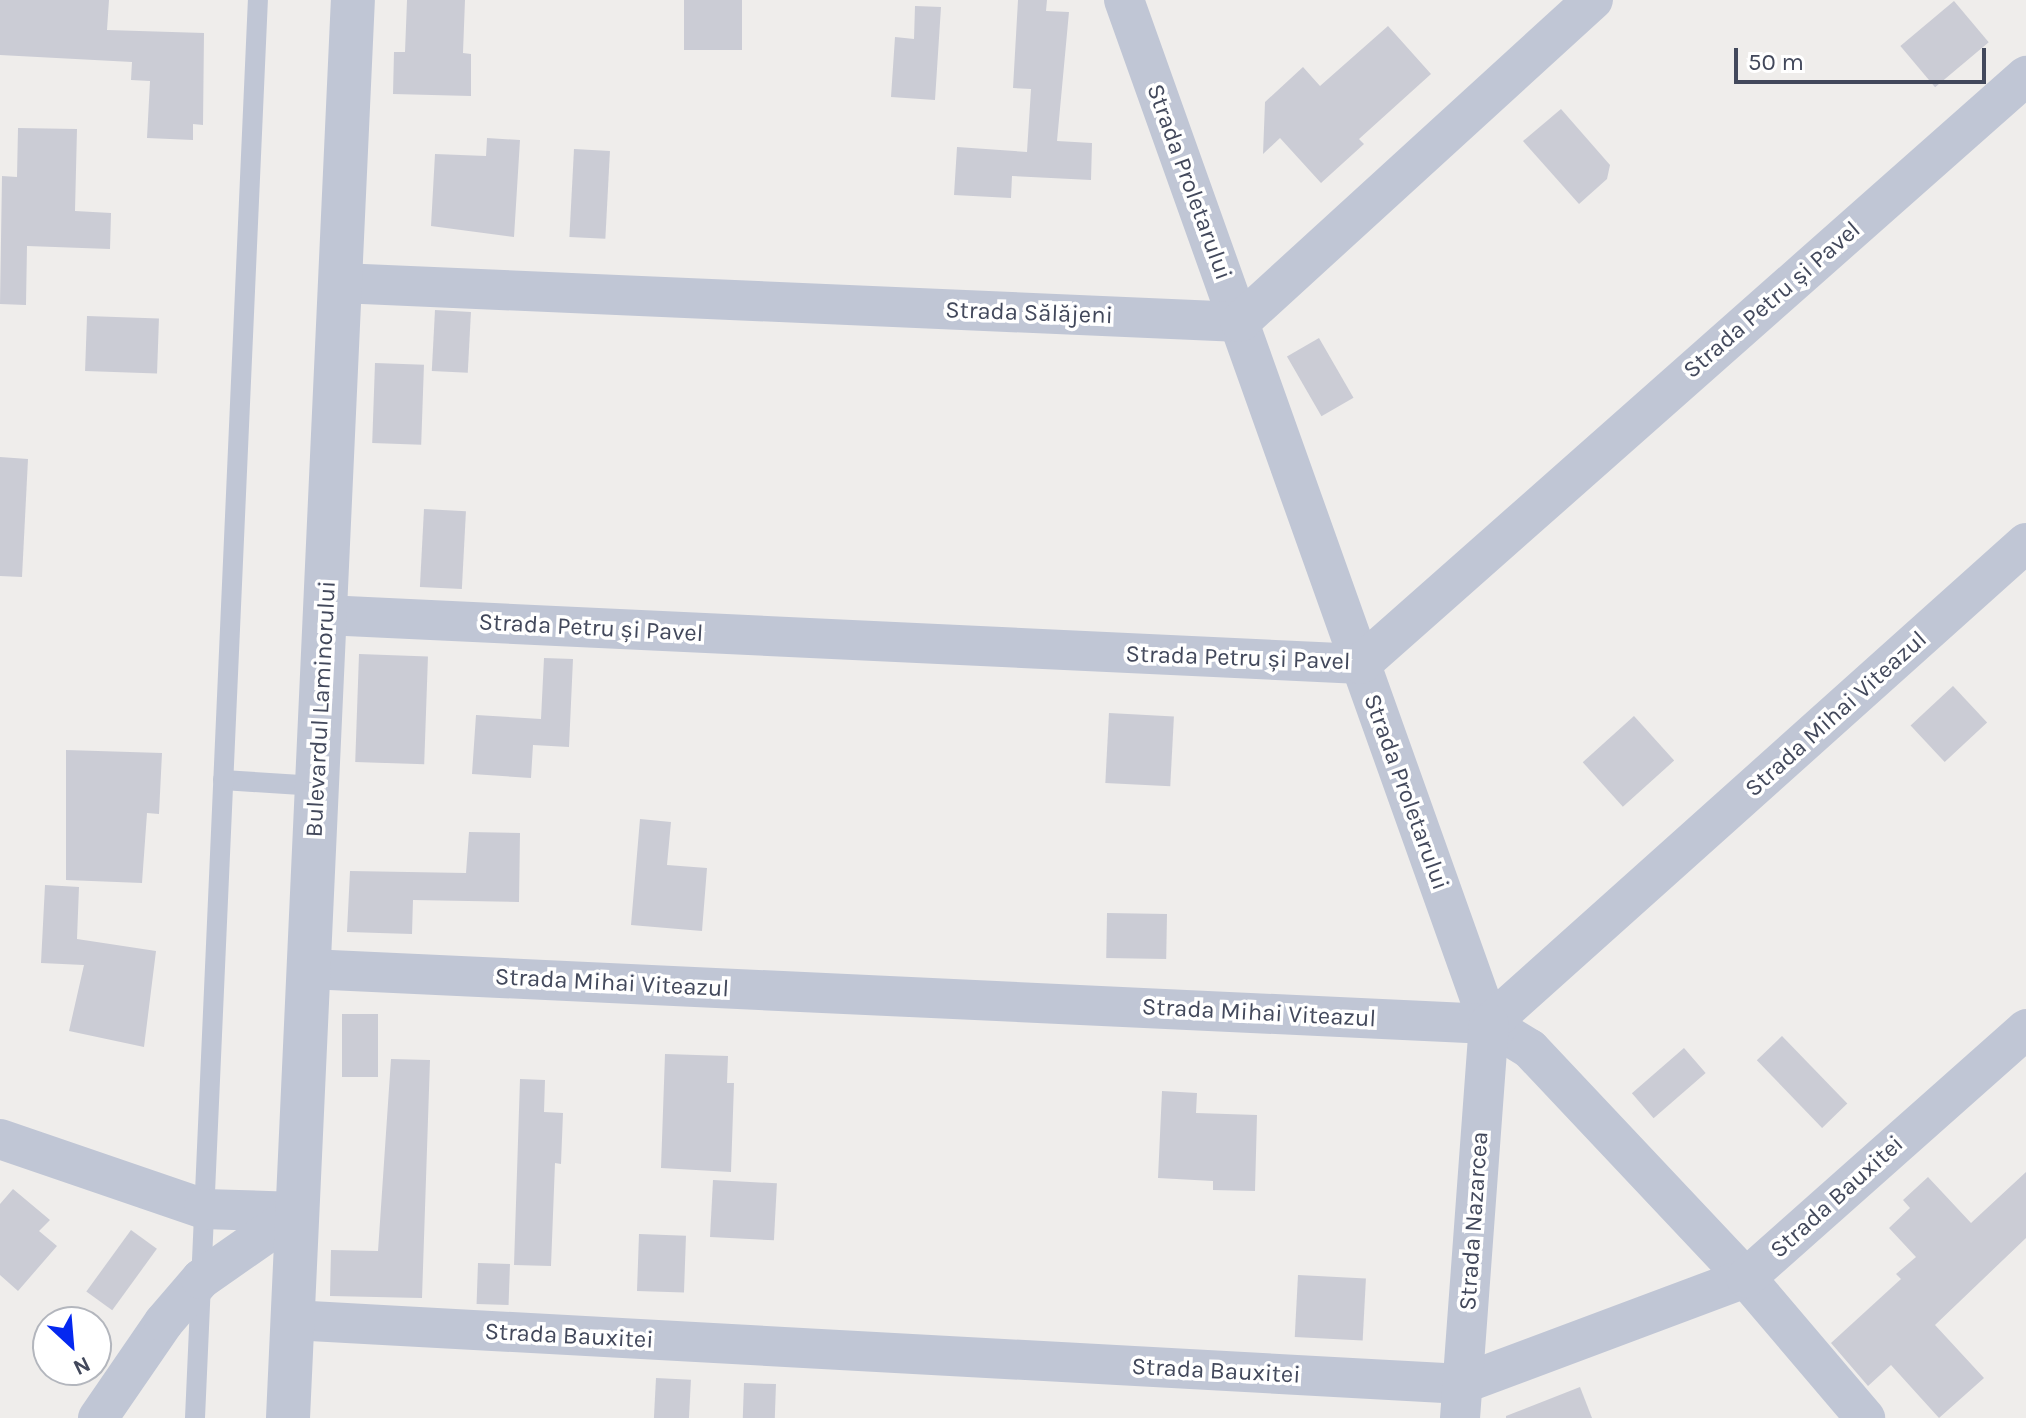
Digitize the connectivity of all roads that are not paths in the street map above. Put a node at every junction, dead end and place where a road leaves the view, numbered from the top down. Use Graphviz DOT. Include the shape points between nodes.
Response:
graph roads {
  1 [pos="258,0"];
  2 [pos="353,0"];
  3 [pos="1124,0"];
  4 [pos="1593,0"];
  5 [pos="2026,76"];
  6 [pos="340,283"];
  7 [pos="1240,322"];
  8 [pos="2026,543"];
  9 [pos="325,615"];
  10 [pos="1361,664"];
  11 [pos="223,780"];
  12 [pos="317,786"];
  13 [pos="309,969"];
  14 [pos="1489,1024"];
  15 [pos="2026,1029"];
  16 [pos="0,1139"];
  17 [pos="204,1209"];
  18 [pos="297,1212"];
  19 [pos="1746,1278"];
  20 [pos="201,1279"];
  21 [pos="292,1320"];
  22 [pos="1461,1401"];
  23 [pos="98,1418"];
  24 [pos="195,1418"];
  25 [pos="288,1418"];
  26 [pos="1865,1418"];
  1 -- 11 [label="lane"];
  2 -- 6 [label="street, Bulevardul Laminorului"];
  3 -- 7 [label="street, Strada Proletarului"];
  4 -- 7 [label="street"];
  5 -- 10 [label="street, Strada Petru și Pavel"];
  6 -- 7 [label="street, Strada Sălăjeni"];
  6 -- 9 [label="street, Bulevardul Laminorului"];
  7 -- 10 [label="street, Strada Proletarului"];
  8 -- 14 [label="street, Strada Mihai Viteazul"];
  9 -- 10 [label="street, Strada Petru și Pavel"];
  9 -- 12 [label="street, Bulevardul Laminorului"];
  10 -- 14 [label="street, Strada Proletarului"];
  11 -- 12 [label="lane"];
  11 -- 17 [label="lane"];
  12 -- 13 [label="street, Bulevardul Laminorului"];
  13 -- 14 [label="street, Strada Mihai Viteazul"];
  13 -- 18 [label="street, Bulevardul Laminorului"];
  14 -- 19 [label="street" via="1530,1049"];
  14 -- 22 [label="street, Strada Nazarcea"];
  15 -- 19 [label="street, Strada Bauxitei"];
  16 -- 17 [label="street"];
  17 -- 18 [label="street"];
  17 -- 20 [label="lane"];
  18 -- 20 [label="street"];
  18 -- 21 [label="street, Bulevardul Laminorului"];
  19 -- 22 [label="street, Strada Bauxitei"];
  19 -- 26 [label="street"];
  20 -- 23 [label="street" via="164,1322"];
  20 -- 24 [label="lane"];
  21 -- 22 [label="street, Strada Bauxitei"];
  21 -- 25 [label="street, Bulevardul Laminorului"];
}
